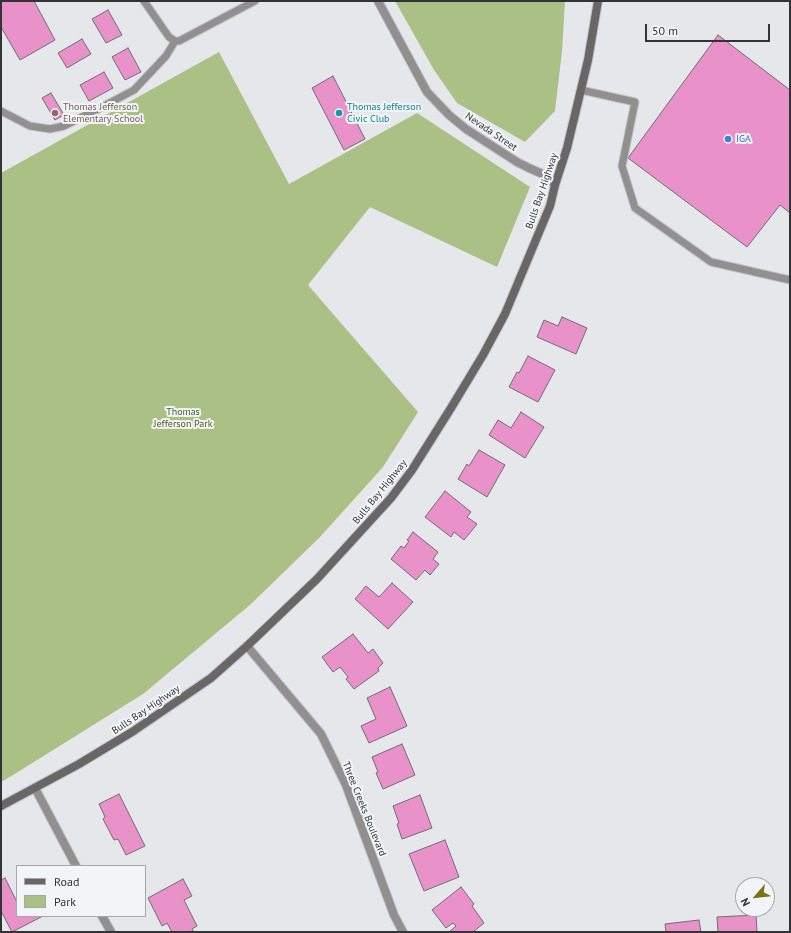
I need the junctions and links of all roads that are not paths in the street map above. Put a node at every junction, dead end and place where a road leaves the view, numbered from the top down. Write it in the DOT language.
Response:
graph roads {
  1 [pos="144,1"];
  2 [pos="255,1"];
  3 [pos="378,1"];
  4 [pos="598,1"];
  5 [pos="175,41"];
  6 [pos="581,90"];
  7 [pos="1,111"];
  8 [pos="555,185"];
  9 [pos="790,280"];
  10 [pos="248,646"];
  11 [pos="35,788"];
  12 [pos="1,806"];
  13 [pos="75,865"];
  14 [pos="103,917"];
  15 [pos="111,932"];
  16 [pos="403,932"];
  1 -- 5 [label="lane"];
  2 -- 5 [label="lane"];
  3 -- 8 [label="street, Nevada Street"];
  4 -- 6 [label="main road, Bulls Bay Highway"];
  5 -- 7 [label="lane"];
  6 -- 8 [label="main road, Bulls Bay Highway"];
  6 -- 9 [label="lane"];
  8 -- 10 [label="main road, Bulls Bay Highway"];
  10 -- 11 [label="main road, Bulls Bay Highway"];
  10 -- 16 [label="street, Three Creeks Boulevard"];
  11 -- 12 [label="main road, Bulls Bay Highway"];
  11 -- 13 [label="street"];
  14 -- 15 [label="street"];
}
